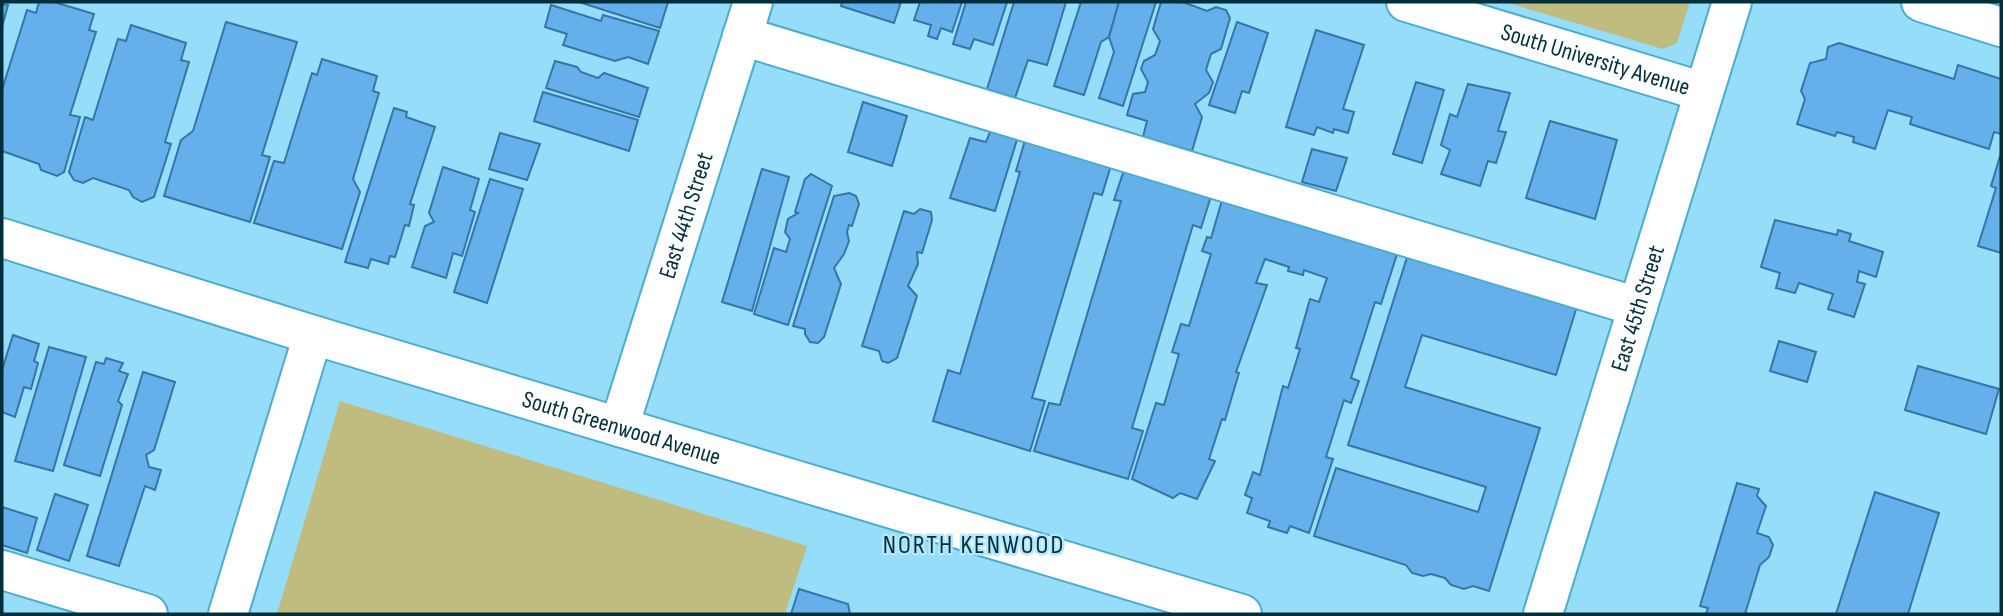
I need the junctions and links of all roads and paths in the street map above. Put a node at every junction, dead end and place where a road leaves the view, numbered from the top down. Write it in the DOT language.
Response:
graph roads {
  1 [pos="1405,2"];
  2 [pos="1732,2"];
  3 [pos="1921,2"];
  4 [pos="747,19"];
  5 [pos="2001,27"];
  6 [pos="1704,92"];
  7 [pos="2,238"];
  8 [pos="1638,307"];
  9 [pos="313,335"];
  10 [pos="619,426"];
  11 [pos="2,570"];
  12 [pos="148,614"];
  13 [pos="228,614"];
  14 [pos="1242,614"];
  15 [pos="1543,614"];
  1 -- 6 [label="street, South University Avenue"];
  2 -- 6 [label="street, East 45th Street"];
  3 -- 5 [label="street"];
  4 -- 8 [label="street"];
  4 -- 10 [label="street, East 44th Street"];
  6 -- 8 [label="street, East 45th Street"];
  7 -- 9 [label="street, South Greenwood Avenue"];
  8 -- 15 [label="street, East 45th Street"];
  9 -- 10 [label="street, South Greenwood Avenue"];
  9 -- 13 [label="street"];
  10 -- 14 [label="street, South Greenwood Avenue"];
  11 -- 12 [label="street"];
}
